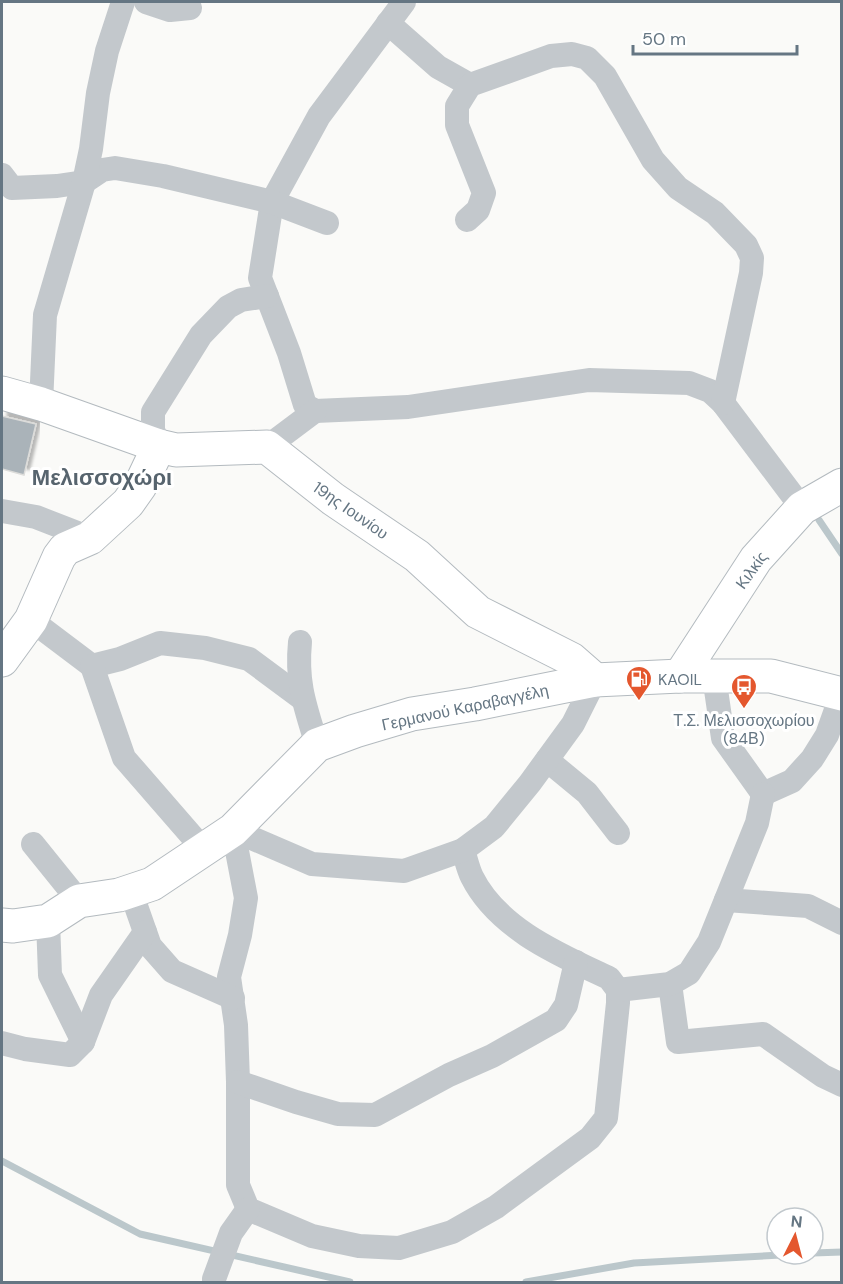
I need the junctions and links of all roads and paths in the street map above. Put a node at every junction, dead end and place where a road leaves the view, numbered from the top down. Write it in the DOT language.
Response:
graph roads {
  1 [pos="123,2"];
  2 [pos="146,2"];
  3 [pos="404,2"];
  4 [pos="190,8"];
  5 [pos="388,23"];
  6 [pos="470,85"];
  7 [pos="84,182"];
  8 [pos="5,187"];
  9 [pos="272,202"];
  10 [pos="467,220"];
  11 [pos="327,223"];
  12 [pos="267,296"];
  13 [pos="2,393"];
  14 [pos="723,403"];
  15 [pos="41,404"];
  16 [pos="315,411"];
  17 [pos="159,446"];
  18 [pos="267,447"];
  19 [pos="841,485"];
  20 [pos="802,508"];
  21 [pos="2,511"];
  22 [pos="90,538"];
  23 [pos="31,620"];
  24 [pos="300,642"];
  25 [pos="2,660"];
  26 [pos="92,666"];
  27 [pos="680,676"];
  28 [pos="714,676"];
  29 [pos="595,680"];
  30 [pos="841,694"];
  31 [pos="303,699"];
  32 [pos="317,745"];
  33 [pos="547,760"];
  34 [pos="763,794"];
  35 [pos="233,830"];
  36 [pos="618,833"];
  37 [pos="33,844"];
  38 [pos="204,850"];
  39 [pos="463,850"];
  40 [pos="131,891"];
  41 [pos="726,900"];
  42 [pos="79,901"];
  43 [pos="48,921"];
  44 [pos="842,923"];
  45 [pos="2,925"];
  46 [pos="145,932"];
  47 [pos="576,962"];
  48 [pos="670,984"];
  49 [pos="618,990"];
  50 [pos="233,998"];
  51 [pos="82,1042"];
  52 [pos="2,1043"];
  53 [pos="238,1082"];
  54 [pos="842,1085"];
  55 [pos="248,1209"];
  56 [pos="214,1281"];
  1 -- 7 [label="street"];
  2 -- 4 [label="street"];
  3 -- 5 [label="street"];
  5 -- 6 [label="street"];
  5 -- 9 [label="street"];
  6 -- 10 [label="street"];
  6 -- 14 [label="street"];
  7 -- 8 [label="street"];
  7 -- 9 [label="street"];
  7 -- 15 [label="street"];
  9 -- 11 [label="street"];
  9 -- 12 [label="street"];
  12 -- 16 [label="street"];
  12 -- 17 [label="street"];
  13 -- 15 [label="main road"];
  14 -- 16 [label="street"];
  14 -- 20 [label="street"];
  15 -- 17 [label="main road"];
  16 -- 18 [label="street"];
  17 -- 18 [label="main road"];
  17 -- 22 [label="main road"];
  18 -- 29 [label="main road, 19ης Ιουνίου"];
  19 -- 20 [label="main road, Κιλκίς"];
  20 -- 27 [label="main road, Κιλκίς"];
  21 -- 22 [label="street"];
  22 -- 23 [label="main road"];
  23 -- 25 [label="main road"];
  23 -- 26 [label="street"];
  24 -- 31 [label="street"];
  26 -- 31 [label="street"];
  26 -- 38 [label="street"];
  27 -- 28 [label="main road, Γερμανού Καραβαγγέλη"];
  27 -- 29 [label="main road, Γερμανού Καραβαγγέλη"];
  28 -- 30 [label="main road, Γερμανού Καραβαγγέλη"];
  28 -- 34 [label="street"];
  29 -- 32 [label="main road, Γερμανού Καραβαγγέλη"];
  29 -- 33 [label="street"];
  30 -- 34 [label="street"];
  31 -- 32 [label="street"];
  32 -- 35 [label="main road, Γερμανού Καραβαγγέλη"];
  33 -- 36 [label="street"];
  33 -- 39 [label="street"];
  34 -- 41 [label="street"];
  35 -- 38 [label="main road, Γερμανού Καραβαγγέλη"];
  35 -- 39 [label="street"];
  35 -- 50 [label="street"];
  37 -- 42 [label="street"];
  38 -- 40 [label="main road, Γερμανού Καραβαγγέλη"];
  39 -- 47 [label="street"];
  40 -- 42 [label="main road, Γερμανού Καραβαγγέλη"];
  40 -- 46 [label="street"];
  41 -- 44 [label="street"];
  41 -- 48 [label="street"];
  42 -- 43 [label="main road, Γερμανού Καραβαγγέλη"];
  43 -- 45 [label="main road, Γερμανού Καραβαγγέλη"];
  43 -- 51 [label="street"];
  46 -- 50 [label="street"];
  46 -- 51 [label="street"];
  47 -- 49 [label="street"];
  47 -- 53 [label="street"];
  48 -- 49 [label="street"];
  48 -- 54 [label="street"];
  49 -- 55 [label="street"];
  50 -- 53 [label="street"];
  51 -- 52 [label="street"];
  53 -- 55 [label="street"];
  55 -- 56 [label="street"];
}
